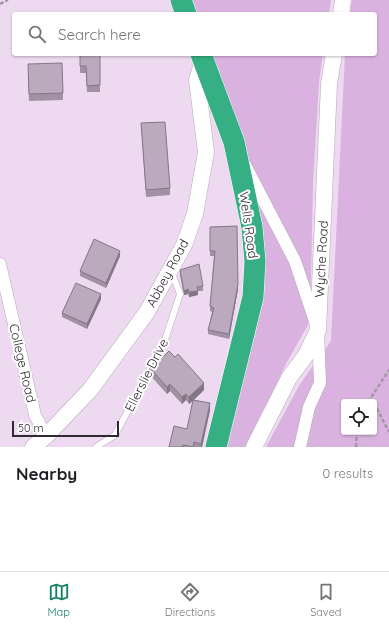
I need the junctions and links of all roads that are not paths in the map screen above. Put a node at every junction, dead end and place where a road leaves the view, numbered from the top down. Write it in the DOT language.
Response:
graph roads {
  1 [pos="181,0"];
  2 [pos="343,0"];
  3 [pos="185,12"];
  4 [pos="341,12"];
  5 [pos="334,56"];
  6 [pos="202,57"];
  7 [pos="234,142"];
  8 [pos="0,265"];
  9 [pos="171,269"];
  10 [pos="318,330"];
  11 [pos="46,436"];
  12 [pos="33,447"];
  13 [pos="96,447"];
  14 [pos="216,447"];
  15 [pos="254,447"];
  16 [pos="300,447"];
  1 -- 3 [label="highway"];
  2 -- 4 [label="street"];
  5 -- 10 [label="street, Wyche Road"];
  6 -- 7 [label="highway, Wells Road"];
  6 -- 9 [label="street, Abbey Road"];
  7 -- 10 [label="street"];
  7 -- 14 [label="highway, Wells Road"];
  8 -- 11 [label="street, College Road"];
  9 -- 11 [label="street, Abbey Road"];
  9 -- 13 [label="lane, Ellerslie Drive"];
  10 -- 15 [label="street, Wyche Road"];
  10 -- 16 [label="street"];
  11 -- 12 [label="street, Abbey Road"];
}
